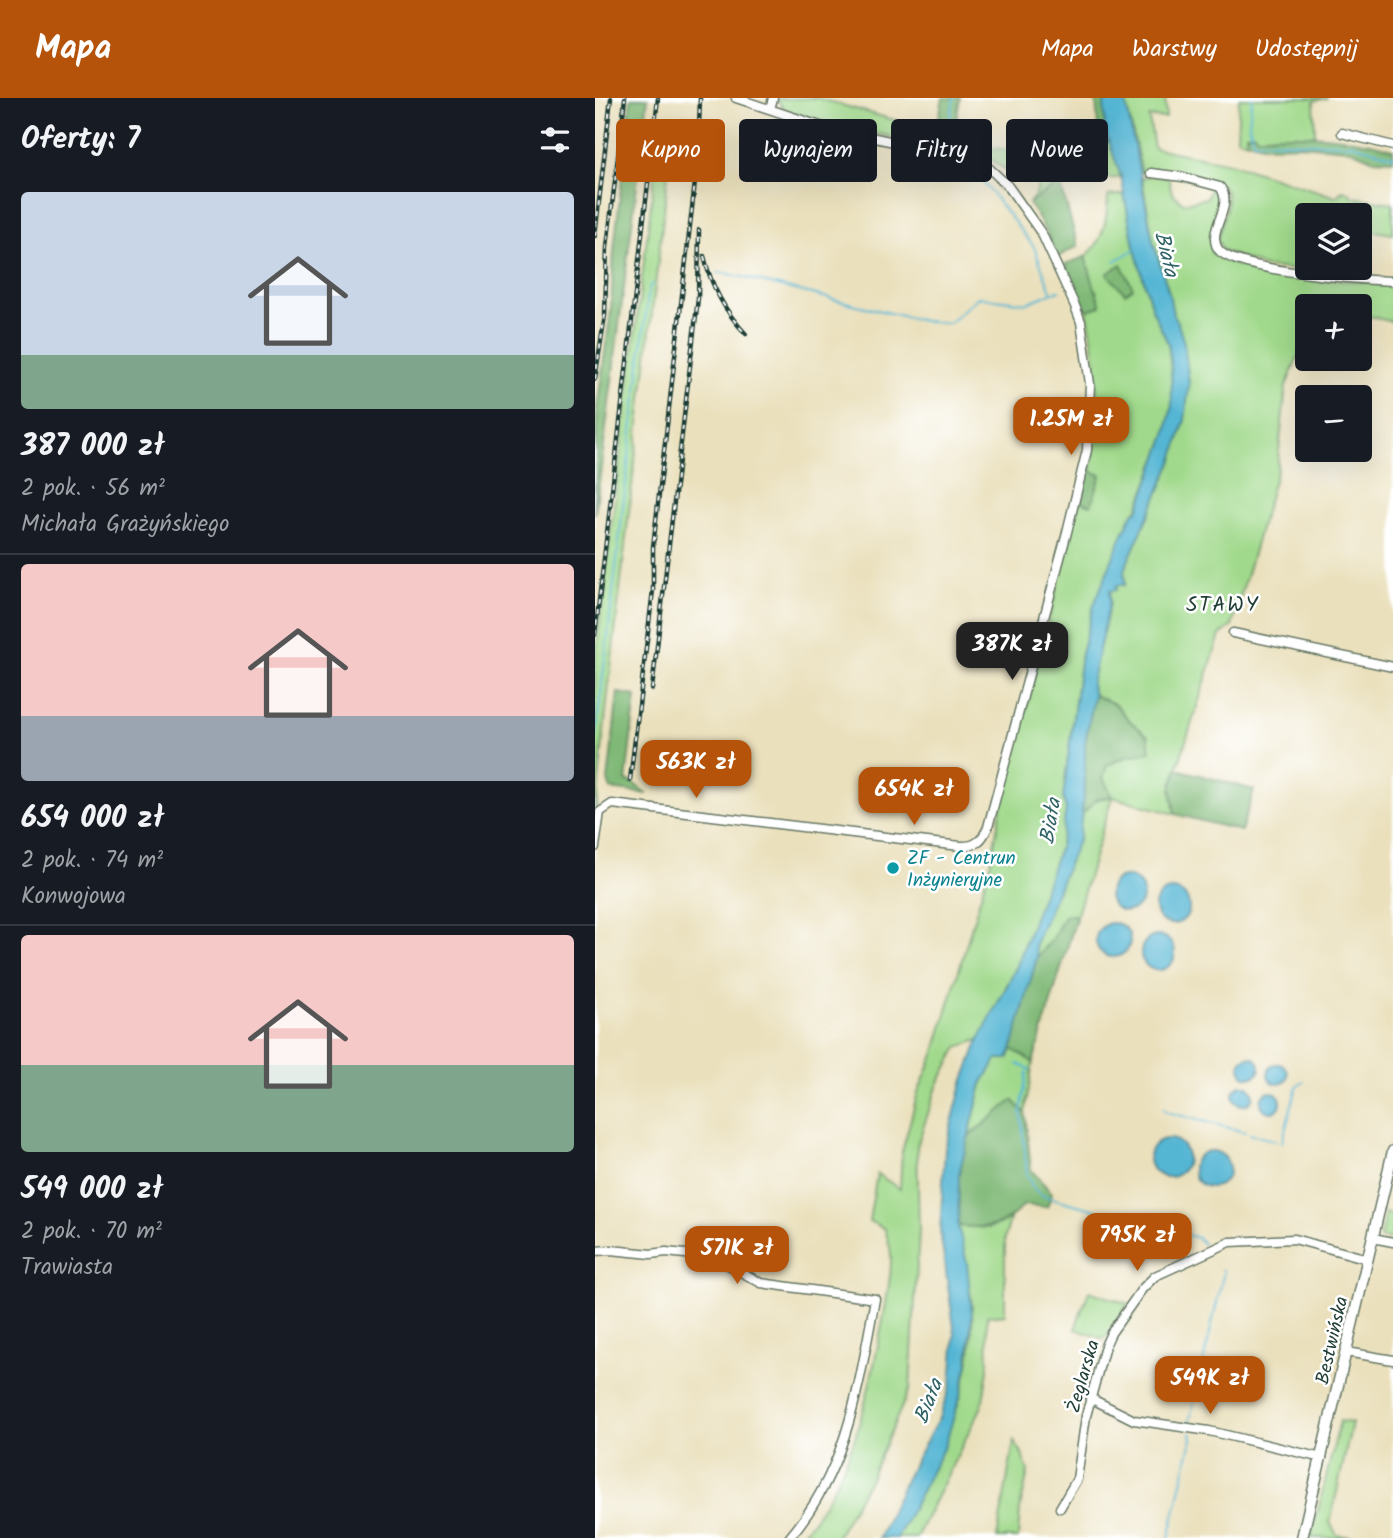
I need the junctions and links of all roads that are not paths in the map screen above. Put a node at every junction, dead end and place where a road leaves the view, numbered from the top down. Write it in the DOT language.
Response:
graph roads {
  1 [pos="736,98"];
  2 [pos="773,98"];
  3 [pos="770,109"];
  4 [pos="1342,133"];
  5 [pos="1393,146"];
  6 [pos="1151,173"];
  7 [pos="1393,281"];
  8 [pos="1233,633"];
  9 [pos="1393,667"];
  10 [pos="595,847"];
  11 [pos="1393,1151"];
  12 [pos="1390,1178"];
  13 [pos="1373,1238"];
  14 [pos="1393,1242"];
  15 [pos="595,1251"];
  16 [pos="1368,1259"];
  17 [pos="1346,1352"];
  18 [pos="1393,1360"];
  19 [pos="1090,1398"];
  20 [pos="1322,1458"];
  21 [pos="1060,1508"];
  22 [pos="789,1538"];
  23 [pos="1302,1538"];
  1 -- 3 [label="street"];
  2 -- 3 [label="street"];
  3 -- 10 [label="street"];
  4 -- 5 [label="street"];
  6 -- 7 [label="street"];
  8 -- 9 [label="street"];
  11 -- 12 [label="street, Bestwińska"];
  12 -- 13 [label="street, Bestwińska"];
  13 -- 14 [label="street"];
  13 -- 16 [label="street, Bestwińska"];
  15 -- 22 [label="street"];
  16 -- 17 [label="street, Bestwińska"];
  16 -- 19 [label="street, Żeglarska"];
  17 -- 18 [label="street"];
  17 -- 20 [label="street, Bestwińska"];
  19 -- 20 [label="street"];
  19 -- 21 [label="street, Żeglarska"];
  20 -- 23 [label="street, Bestwińska"];
}
